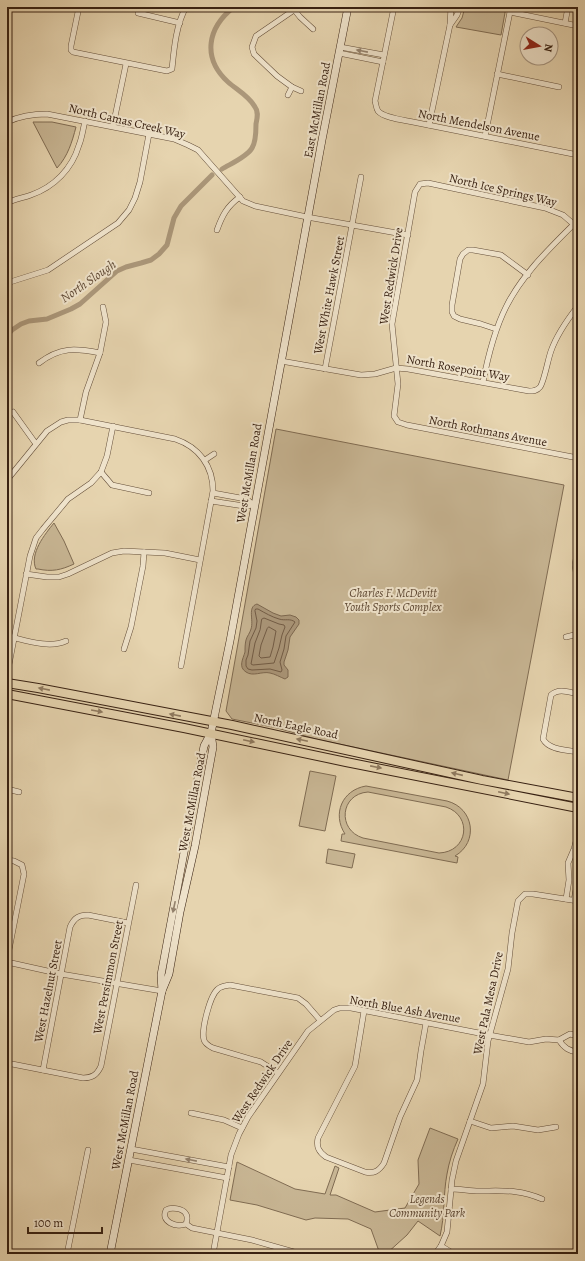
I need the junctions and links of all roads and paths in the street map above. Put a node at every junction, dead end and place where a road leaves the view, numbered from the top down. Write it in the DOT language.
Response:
graph roads {
  1 [pos="79,7"];
  2 [pos="186,7"];
  3 [pos="348,7"];
  4 [pos="394,7"];
  5 [pos="451,7"];
  6 [pos="460,7"];
  7 [pos="568,7"];
  8 [pos="293,9"];
  9 [pos="510,10"];
  10 [pos="138,13"];
  11 [pos="180,23"];
  12 [pos="565,23"];
  13 [pos="450,25"];
  14 [pos="578,26"];
  15 [pos="313,29"];
  16 [pos="339,50"];
  17 [pos="384,55"];
  18 [pos="383,62"];
  19 [pos="126,64"];
  20 [pos="497,74"];
  21 [pos="292,87"];
  22 [pos="559,87"];
  23 [pos="301,91"];
  24 [pos="288,95"];
  25 [pos="85,121"];
  26 [pos="7,122"];
  27 [pos="429,125"];
  28 [pos="113,126"];
  29 [pos="149,134"];
  30 [pos="485,136"];
  31 [pos="578,155"];
  32 [pos="361,177"];
  33 [pos="420,184"];
  34 [pos="240,197"];
  35 [pos="7,203"];
  36 [pos="307,217"];
  37 [pos="578,220"];
  38 [pos="352,224"];
  39 [pos="576,226"];
  40 [pos="217,230"];
  41 [pos="408,235"];
  42 [pos="528,275"];
  43 [pos="7,283"];
  44 [pos="578,306"];
  45 [pos="103,307"];
  46 [pos="496,329"];
  47 [pos="100,353"];
  48 [pos="280,361"];
  49 [pos="39,363"];
  50 [pos="396,368"];
  51 [pos="325,369"];
  52 [pos="483,382"];
  53 [pos="13,412"];
  54 [pos="395,419"];
  55 [pos="80,420"];
  56 [pos="113,426"];
  57 [pos="36,444"];
  58 [pos="214,454"];
  59 [pos="578,458"];
  60 [pos="205,460"];
  61 [pos="101,472"];
  62 [pos="7,480"];
  63 [pos="149,493"];
  64 [pos="212,493"];
  65 [pos="211,501"];
  66 [pos="254,505"];
  67 [pos="578,547"];
  68 [pos="144,552"];
  69 [pos="200,560"];
  70 [pos="578,573"];
  71 [pos="26,574"];
  72 [pos="578,634"];
  73 [pos="7,636"];
  74 [pos="566,636"];
  75 [pos="14,638"];
  76 [pos="66,641"];
  77 [pos="124,649"];
  78 [pos="181,666"];
  79 [pos="7,675"];
  80 [pos="7,683"];
  81 [pos="7,694"];
  82 [pos="578,694"];
  83 [pos="213,722"];
  84 [pos="211,734"];
  85 [pos="578,752"];
  86 [pos="7,790"];
  87 [pos="19,792"];
  88 [pos="522,797"];
  89 [pos="578,798"];
  90 [pos="578,804"];
  91 [pos="578,808"];
  92 [pos="578,834"];
  93 [pos="7,860"];
  94 [pos="578,879"];
  95 [pos="136,886"];
  96 [pos="566,899"];
  97 [pos="576,901"];
  98 [pos="128,923"];
  99 [pos="177,932"];
  100 [pos="7,961"];
  101 [pos="162,972"];
  102 [pos="61,974"];
  103 [pos="117,984"];
  104 [pos="162,991"];
  105 [pos="364,1011"];
  106 [pos="320,1020"];
  107 [pos="426,1023"];
  108 [pos="489,1035"];
  109 [pos="578,1036"];
  110 [pos="559,1040"];
  111 [pos="578,1052"];
  112 [pos="7,1063"];
  113 [pos="42,1070"];
  114 [pos="278,1073"];
  115 [pos="191,1113"];
  116 [pos="470,1121"];
  117 [pos="556,1127"];
  118 [pos="242,1128"];
  119 [pos="131,1149"];
  120 [pos="88,1150"];
  121 [pos="129,1160"];
  122 [pos="229,1167"];
  123 [pos="227,1178"];
  124 [pos="451,1189"];
  125 [pos="542,1199"];
  126 [pos="186,1224"];
  127 [pos="217,1233"];
  128 [pos="441,1246"];
  129 [pos="67,1254"];
  130 [pos="110,1254"];
  131 [pos="213,1254"];
  132 [pos="300,1254"];
  133 [pos="435,1254"];
  134 [pos="454,1254"];
  1 -- 19 [label="street"];
  2 -- 11 [label="street"];
  3 -- 16 [label="main road, East McMillan Road"];
  4 -- 17 [label="street"];
  5 -- 13 [label="street"];
  6 -- 13 [label="street"];
  7 -- 12 [label="street"];
  8 -- 15 [label="street"];
  8 -- 21 [label="street"];
  9 -- 12 [label="street"];
  9 -- 20 [label="street"];
  10 -- 11 [label="street"];
  11 -- 19 [label="street"];
  12 -- 14 [label="street"];
  13 -- 27 [label="street"];
  17 -- 16 [label="street, one-way"];
  16 -- 18 [label="street"];
  16 -- 36 [label="main road, East McMillan Road"];
  17 -- 18 [label="street"];
  18 -- 27 [label="street, North Mendelson Avenue"];
  19 -- 28 [label="street"];
  20 -- 22 [label="street"];
  20 -- 30 [label="street"];
  21 -- 23 [label="street"];
  21 -- 24 [label="street"];
  25 -- 26 [label="street, North Camas Creek Way"];
  25 -- 28 [label="street, North Camas Creek Way"];
  25 -- 35 [label="street"];
  27 -- 30 [label="street, North Mendelson Avenue"];
  28 -- 29 [label="street, North Camas Creek Way"];
  29 -- 34 [label="street, North Camas Creek Way"];
  29 -- 43 [label="street"];
  30 -- 31 [label="street, North Mendelson Avenue"];
  32 -- 38 [label="street, West White Hawk Street"];
  33 -- 39 [label="street, North Ice Springs Way"];
  33 -- 41 [label="street, West Redwick Drive"];
  34 -- 36 [label="street, North Camas Creek Way"];
  34 -- 40 [label="street"];
  36 -- 38 [label="street, North Camas Creek Way"];
  36 -- 48 [label="main road, West McMillan Road"];
  37 -- 39 [label="street"];
  38 -- 41 [label="street, North Camas Creek Way"];
  38 -- 51 [label="street, West White Hawk Street"];
  39 -- 42 [label="street"];
  41 -- 50 [label="street, West Redwick Drive"];
  42 -- 46 [label="street"];
  42 -- 46 [label="street"];
  44 -- 52 [label="street, North Rosepoint Way"];
  45 -- 47 [label="street"];
  46 -- 52 [label="street"];
  47 -- 49 [label="street"];
  47 -- 55 [label="street"];
  48 -- 51 [label="street, North Rosepoint Way"];
  48 -- 66 [label="main road, West McMillan Road"];
  50 -- 51 [label="street, North Rosepoint Way"];
  50 -- 52 [label="street, North Rosepoint Way"];
  50 -- 54 [label="street, West Redwick Drive"];
  53 -- 57 [label="street"];
  54 -- 59 [label="street, North Rothmans Avenue"];
  55 -- 56 [label="street"];
  55 -- 57 [label="street"];
  56 -- 60 [label="street"];
  56 -- 61 [label="street"];
  57 -- 62 [label="street"];
  58 -- 60 [label="street"];
  60 -- 64 [label="street"];
  61 -- 63 [label="street"];
  61 -- 71 [label="street"];
  64 -- 65 [label="street"];
  64 -- 66 [label="street"];
  65 -- 66 [label="street"];
  65 -- 69 [label="street"];
  66 -- 83 [label="main road, West McMillan Road"];
  67 -- 70 [label="street"];
  68 -- 69 [label="street"];
  68 -- 71 [label="street"];
  68 -- 77 [label="street"];
  69 -- 78 [label="street"];
  71 -- 75 [label="street"];
  72 -- 74 [label="street"];
  73 -- 75 [label="street"];
  75 -- 76 [label="street"];
  75 -- 79 [label="street"];
  83 -- 80 [label="highway, North Eagle Road, one-way"];
  81 -- 84 [label="highway, North Eagle Road, one-way"];
  82 -- 85 [label="street"];
  83 -- 84 [label="main road, West McMillan Road"];
  89 -- 83 [label="highway, North Eagle Road, one-way"];
  84 -- 88 [label="highway, North Eagle Road, one-way"];
  84 -- 99 [label="main road, West McMillan Road"];
  84 -- 101 [label="main road, West McMillan Road, one-way"];
  86 -- 87 [label="street"];
  88 -- 90 [label="highway"];
  88 -- 91 [label="highway, North Eagle Road"];
  92 -- 96 [label="street"];
  93 -- 100 [label="street"];
  94 -- 97 [label="street"];
  95 -- 98 [label="street, West Persimmon Street"];
  96 -- 97 [label="street"];
  96 -- 108 [label="street, West Pala Mesa Drive"];
  98 -- 102 [label="street, West Hazelnut Street"];
  98 -- 103 [label="street, West Persimmon Street"];
  99 -- 101 [label="main road"];
  99 -- 104 [label="main road, West McMillan Road"];
  100 -- 102 [label="street"];
  101 -- 104 [label="main road, West McMillan Road"];
  102 -- 103 [label="street"];
  102 -- 113 [label="street, West Hazelnut Street"];
  103 -- 104 [label="street"];
  103 -- 113 [label="street, West Persimmon Street"];
  104 -- 119 [label="main road, West McMillan Road"];
  105 -- 106 [label="street, North Blue Ash Avenue"];
  105 -- 107 [label="street, North Blue Ash Avenue"];
  105 -- 107 [label="street"];
  106 -- 114 [label="street, West Redwick Drive"];
  106 -- 114 [label="street"];
  107 -- 108 [label="street, North Blue Ash Avenue"];
  108 -- 110 [label="street, North Blue Ash Avenue"];
  108 -- 116 [label="street, West Pala Mesa Drive"];
  109 -- 110 [label="street, North Blue Ash Avenue"];
  110 -- 111 [label="street"];
  112 -- 113 [label="street"];
  114 -- 118 [label="street, West Redwick Drive"];
  115 -- 118 [label="street"];
  116 -- 117 [label="street"];
  116 -- 124 [label="street, West Pala Mesa Drive"];
  118 -- 122 [label="street, West Redwick Drive"];
  119 -- 121 [label="main road, West McMillan Road"];
  122 -- 119 [label="street, one-way"];
  120 -- 129 [label="street"];
  121 -- 123 [label="street"];
  121 -- 130 [label="main road, West McMillan Road"];
  122 -- 123 [label="street, West Redwick Drive"];
  123 -- 127 [label="street, West Redwick Drive"];
  124 -- 125 [label="street"];
  124 -- 128 [label="street, West Pala Mesa Drive"];
  126 -- 126 [label="street"];
  126 -- 127 [label="street"];
  127 -- 131 [label="street, West Redwick Drive"];
  127 -- 132 [label="street"];
  128 -- 133 [label="street, West Pala Mesa Drive"];
  128 -- 134 [label="street"];
}
